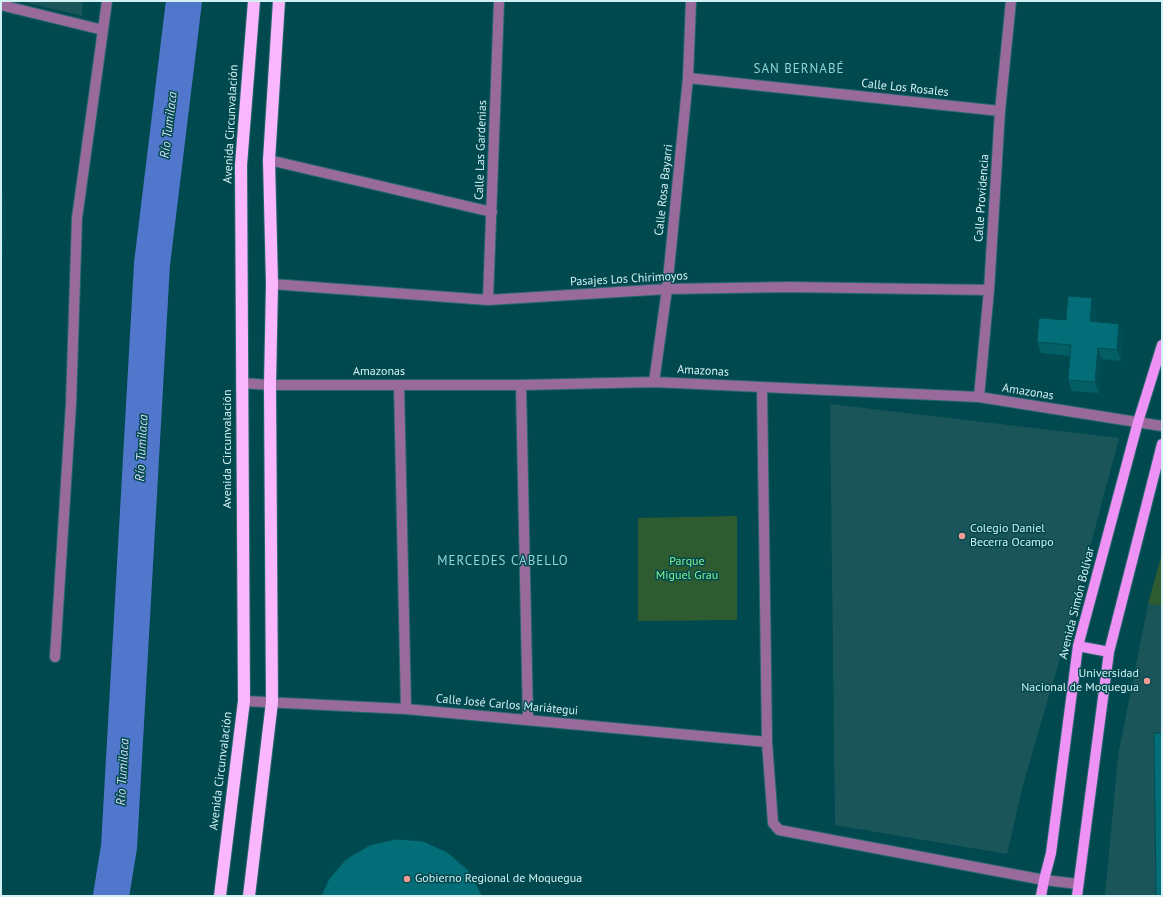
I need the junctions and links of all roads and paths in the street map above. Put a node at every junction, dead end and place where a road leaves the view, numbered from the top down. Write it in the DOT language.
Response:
graph roads {
  1 [pos="107,1"];
  2 [pos="254,1"];
  3 [pos="280,1"];
  4 [pos="499,1"];
  5 [pos="691,1"];
  6 [pos="1011,1"];
  7 [pos="1,5"];
  8 [pos="103,30"];
  9 [pos="688,78"];
  10 [pos="1000,111"];
  11 [pos="269,160"];
  12 [pos="492,212"];
  13 [pos="272,284"];
  14 [pos="667,289"];
  15 [pos="989,290"];
  16 [pos="488,300"];
  17 [pos="1162,345"];
  18 [pos="654,382"];
  19 [pos="241,383"];
  20 [pos="270,385"];
  21 [pos="399,385"];
  22 [pos="521,385"];
  23 [pos="762,387"];
  24 [pos="979,398"];
  25 [pos="1138,422"];
  26 [pos="1162,426"];
  27 [pos="1162,444"];
  28 [pos="1078,646"];
  29 [pos="1110,652"];
  30 [pos="55,657"];
  31 [pos="244,701"];
  32 [pos="272,702"];
  33 [pos="406,709"];
  34 [pos="528,720"];
  35 [pos="767,742"];
  36 [pos="1044,880"];
  37 [pos="1078,884"];
  38 [pos="220,896"];
  39 [pos="249,896"];
  40 [pos="1041,896"];
  41 [pos="1077,896"];
  1 -- 8 [label="street"];
  2 -- 19 [label="highway, Avenida Circunvalación"];
  3 -- 11 [label="highway"];
  4 -- 12 [label="street, Calle Las Gardenias"];
  5 -- 9 [label="street, Calle Rosa Bayarri"];
  6 -- 10 [label="street, Calle Providencia"];
  7 -- 8 [label="street"];
  8 -- 30 [label="street"];
  9 -- 10 [label="street, Calle Los Rosales"];
  9 -- 14 [label="street, Calle Rosa Bayarri"];
  10 -- 15 [label="street, Calle Providencia"];
  11 -- 12 [label="street"];
  11 -- 13 [label="highway"];
  12 -- 16 [label="street, Calle Las Gardenias"];
  13 -- 16 [label="street, Pasajes Los Chirimoyos"];
  13 -- 20 [label="highway"];
  14 -- 15 [label="street, Pasajes Los Chirimoyos"];
  14 -- 16 [label="street, Pasajes Los Chirimoyos"];
  14 -- 18 [label="street, Calle Rosa Bayarri"];
  15 -- 24 [label="street, Calle Providencia"];
  17 -- 25 [label="main road, Avenida Simón Bolívar"];
  18 -- 22 [label="street, Amazonas"];
  18 -- 23 [label="street, Amazonas"];
  19 -- 20 [label="street, Amazonas"];
  19 -- 31 [label="highway, Avenida Circunvalación"];
  20 -- 21 [label="street, Amazonas"];
  20 -- 32 [label="highway"];
  21 -- 22 [label="street, Amazonas"];
  21 -- 33 [label="street"];
  22 -- 34 [label="street"];
  23 -- 24 [label="street, Amazonas"];
  23 -- 35 [label="street"];
  24 -- 25 [label="street, Amazonas"];
  25 -- 26 [label="street, Amazonas"];
  25 -- 28 [label="main road, Avenida Simón Bolívar"];
  27 -- 29 [label="main road"];
  28 -- 29 [label="main road"];
  28 -- 36 [label="main road, Avenida Simón Bolívar"];
  29 -- 37 [label="main road"];
  31 -- 32 [label="street, Calle José Carlos Mariátegui"];
  31 -- 38 [label="highway, Avenida Circunvalación"];
  32 -- 33 [label="street, Calle José Carlos Mariátegui"];
  32 -- 39 [label="highway"];
  33 -- 34 [label="street, Calle José Carlos Mariátegui"];
  34 -- 35 [label="street, Calle José Carlos Mariátegui"];
  35 -- 36 [label="street"];
  36 -- 37 [label="street"];
  36 -- 40 [label="main road, Avenida Simón Bolívar"];
  37 -- 41 [label="main road"];
}
